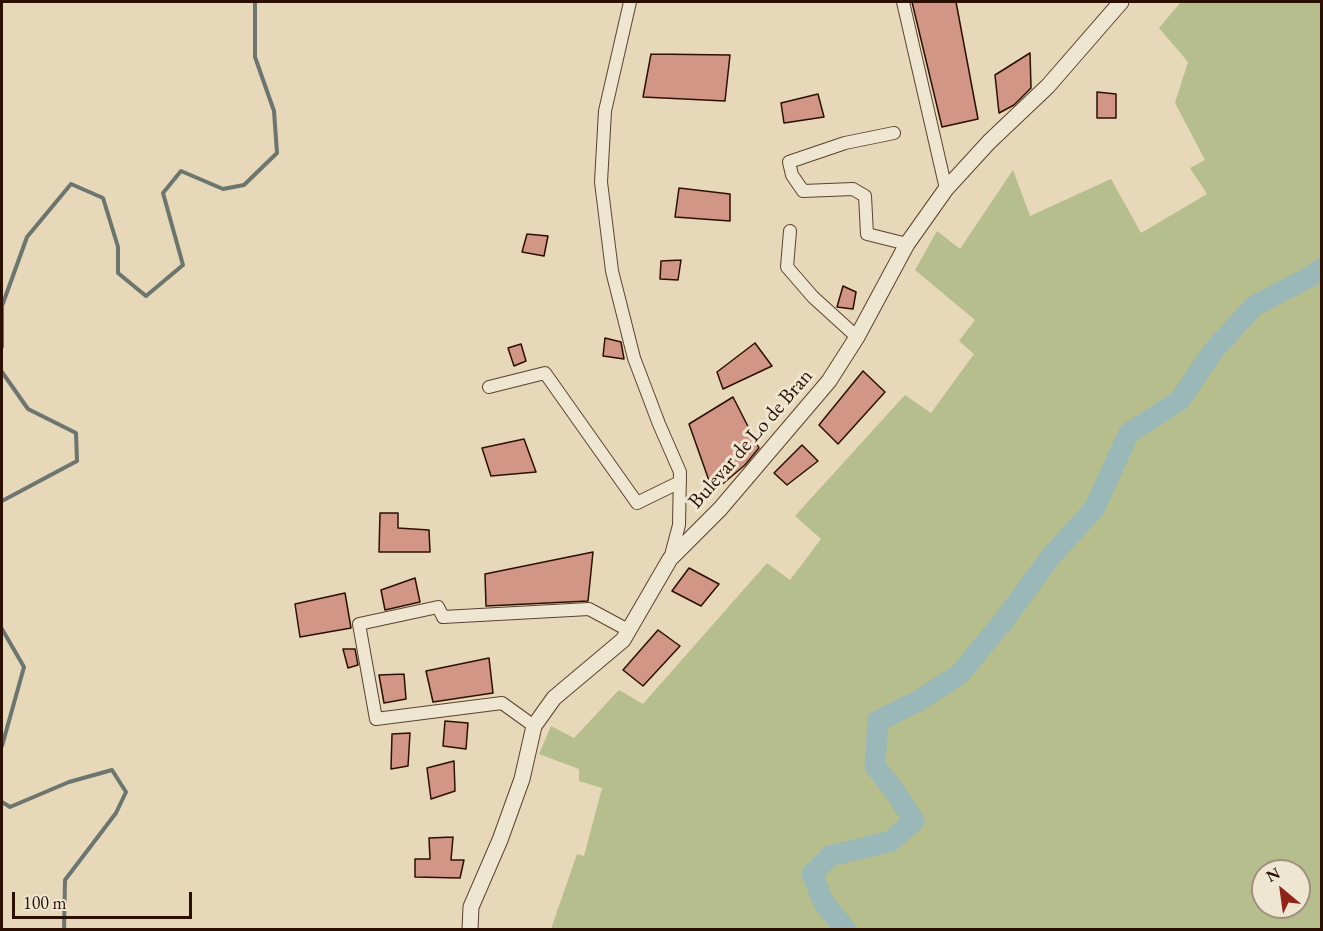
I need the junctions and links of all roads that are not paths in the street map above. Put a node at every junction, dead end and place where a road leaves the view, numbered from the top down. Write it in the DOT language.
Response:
graph roads {
  1 [pos="630,2"];
  2 [pos="903,2"];
  3 [pos="1121,2"];
  4 [pos="894,133"];
  5 [pos="946,189"];
  6 [pos="790,231"];
  7 [pos="907,244"];
  8 [pos="857,338"];
  9 [pos="489,387"];
  10 [pos="680,482"];
  11 [pos="670,559"];
  12 [pos="628,630"];
  13 [pos="534,726"];
  14 [pos="470,930"];
  1 -- 10 [label="street"];
  2 -- 5 [label="street"];
  3 -- 5 [label="street, Bulevar de Lo de Bran"];
  4 -- 7 [label="street"];
  5 -- 7 [label="street, Bulevar de Lo de Bran"];
  6 -- 8 [label="street"];
  7 -- 8 [label="street, Bulevar de Lo de Bran"];
  8 -- 11 [label="street, Bulevar de Lo de Bran"];
  9 -- 10 [label="street"];
  10 -- 11 [label="street"];
  11 -- 12 [label="street, Bulevar de Lo de Bran"];
  12 -- 13 [label="street, Bulevar de Lo de Bran"];
  12 -- 13 [label="street"];
  13 -- 14 [label="street, Bulevar de Lo de Bran"];
}
